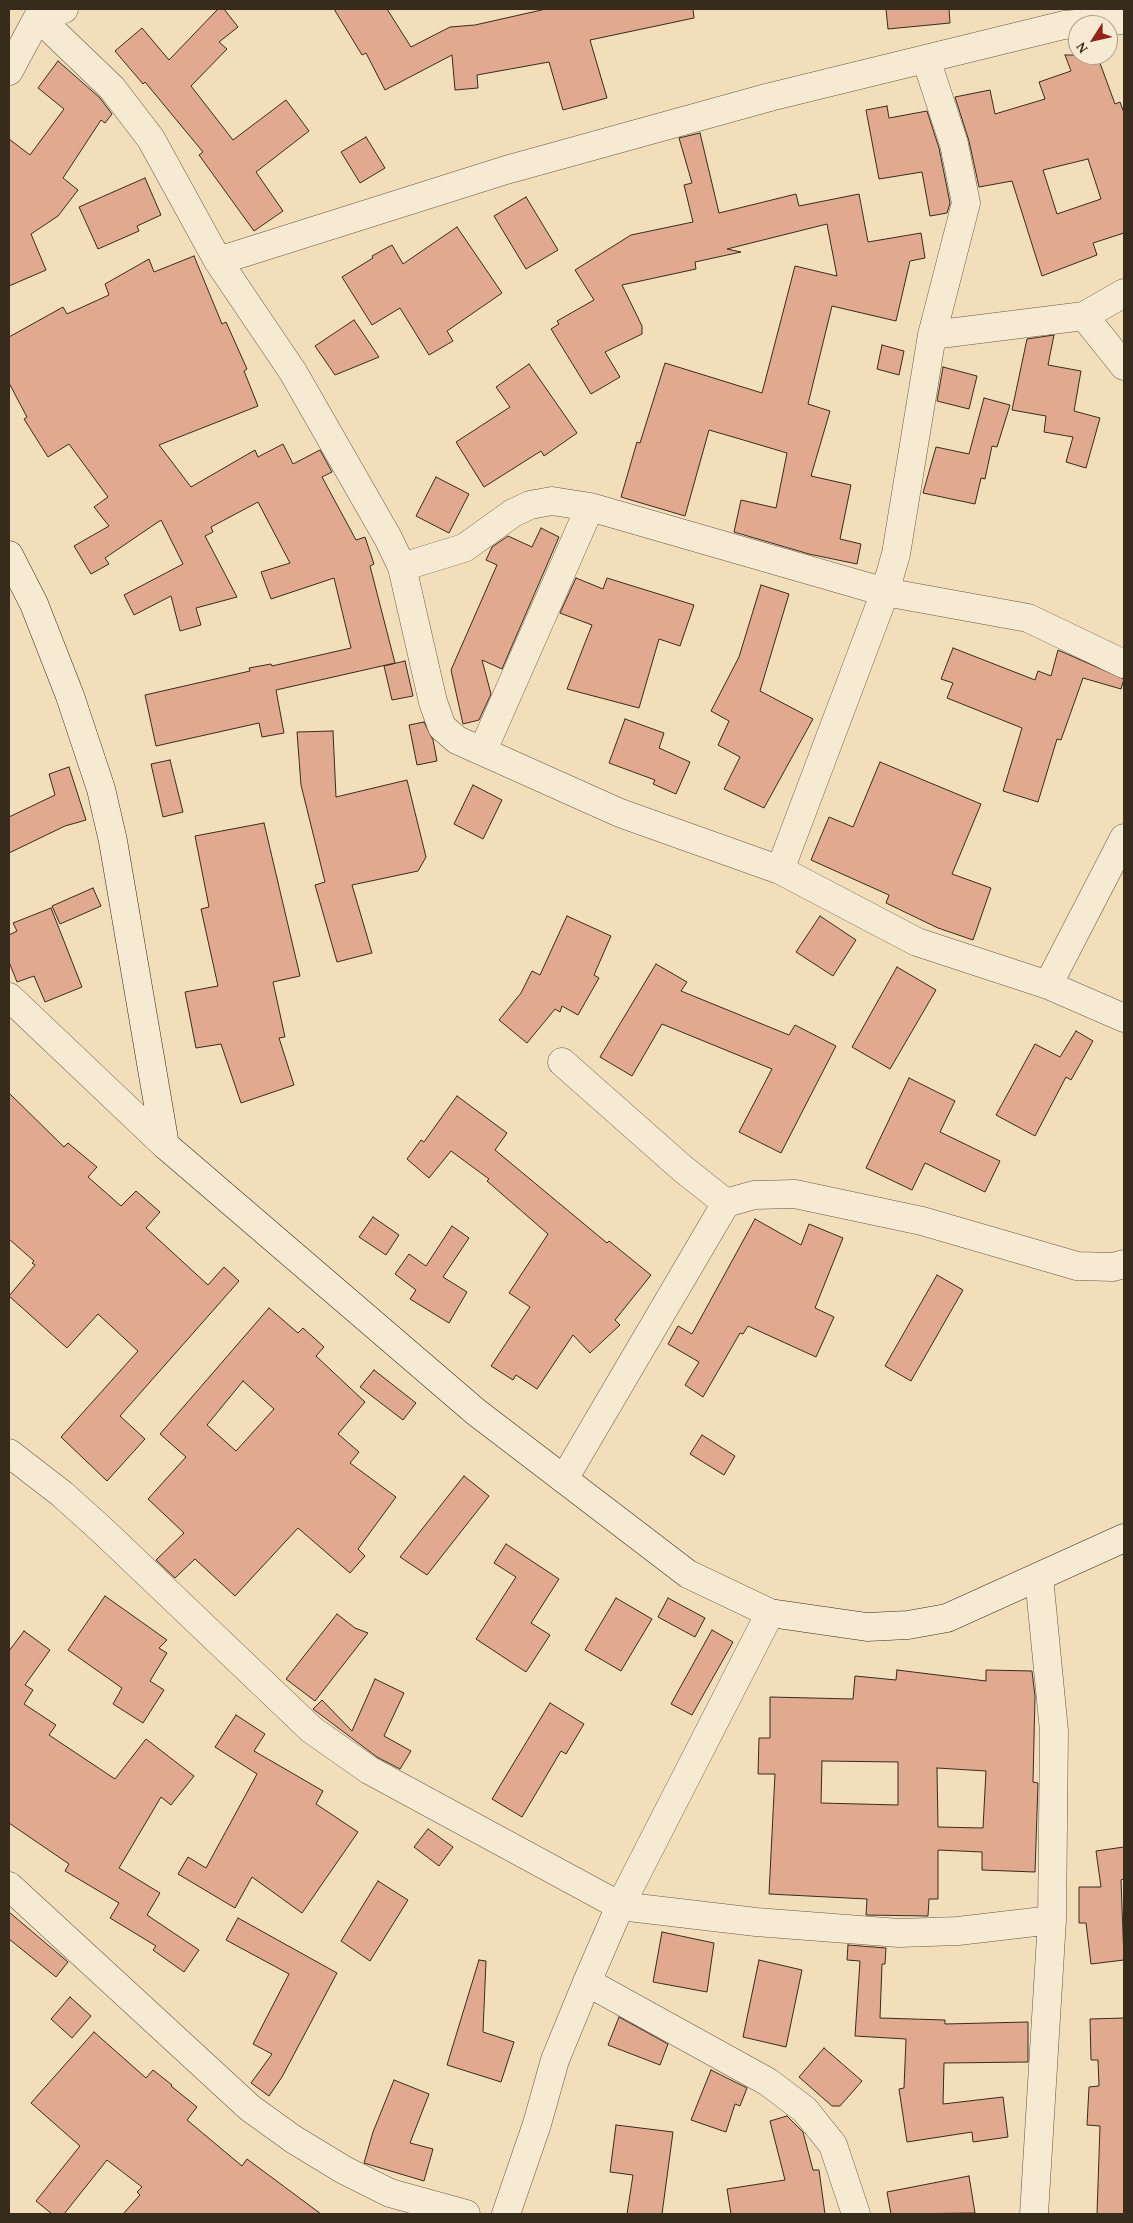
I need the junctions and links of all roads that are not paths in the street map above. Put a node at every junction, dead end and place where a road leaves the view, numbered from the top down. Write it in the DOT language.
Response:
graph roads {
  1 [pos="64,9"];
  2 [pos="38,17"];
  3 [pos="1124,20"];
  4 [pos="926,59"];
  5 [pos="9,71"];
  6 [pos="218,261"];
  7 [pos="1124,293"];
  8 [pos="1084,316"];
  9 [pos="932,336"];
  10 [pos="1124,366"];
  11 [pos="590,507"];
  12 [pos="9,555"];
  13 [pos="402,566"];
  14 [pos="886,592"];
  15 [pos="1124,664"];
  16 [pos="483,750"];
  17 [pos="1124,838"];
  18 [pos="780,870"];
  19 [pos="1048,985"];
  20 [pos="9,997"];
  21 [pos="1124,1018"];
  22 [pos="562,1062"];
  23 [pos="165,1145"];
  24 [pos="726,1203"];
  25 [pos="1124,1264"];
  26 [pos="9,1453"];
  27 [pos="564,1479"];
  28 [pos="1124,1538"];
  29 [pos="1040,1578"];
  30 [pos="770,1613"];
  31 [pos="9,1886"];
  32 [pos="620,1906"];
  33 [pos="1052,1920"];
  34 [pos="587,1982"];
  35 [pos="466,2214"];
  36 [pos="506,2214"];
  37 [pos="856,2214"];
  38 [pos="1034,2214"];
  1 -- 2 [label="street"];
  2 -- 5 [label="street"];
  2 -- 6 [label="street"];
  3 -- 4 [label="street"];
  4 -- 6 [label="street"];
  4 -- 9 [label="street"];
  6 -- 13 [label="street"];
  7 -- 8 [label="street"];
  8 -- 9 [label="street"];
  8 -- 10 [label="street"];
  9 -- 14 [label="street"];
  11 -- 13 [label="street"];
  11 -- 14 [label="street"];
  11 -- 16 [label="street"];
  12 -- 23 [label="street"];
  13 -- 16 [label="street"];
  14 -- 15 [label="street"];
  14 -- 18 [label="street"];
  16 -- 18 [label="street"];
  17 -- 19 [label="street"];
  18 -- 19 [label="street"];
  19 -- 21 [label="street"];
  20 -- 23 [label="street"];
  22 -- 24 [label="street"];
  23 -- 27 [label="street"];
  24 -- 25 [label="street"];
  24 -- 27 [label="street"];
  26 -- 32 [label="street"];
  27 -- 30 [label="street"];
  28 -- 29 [label="street"];
  29 -- 30 [label="street"];
  29 -- 33 [label="street"];
  30 -- 32 [label="street"];
  31 -- 35 [label="street"];
  32 -- 33 [label="street"];
  32 -- 34 [label="street"];
  33 -- 38 [label="street"];
  34 -- 36 [label="street"];
  34 -- 37 [label="street"];
}
